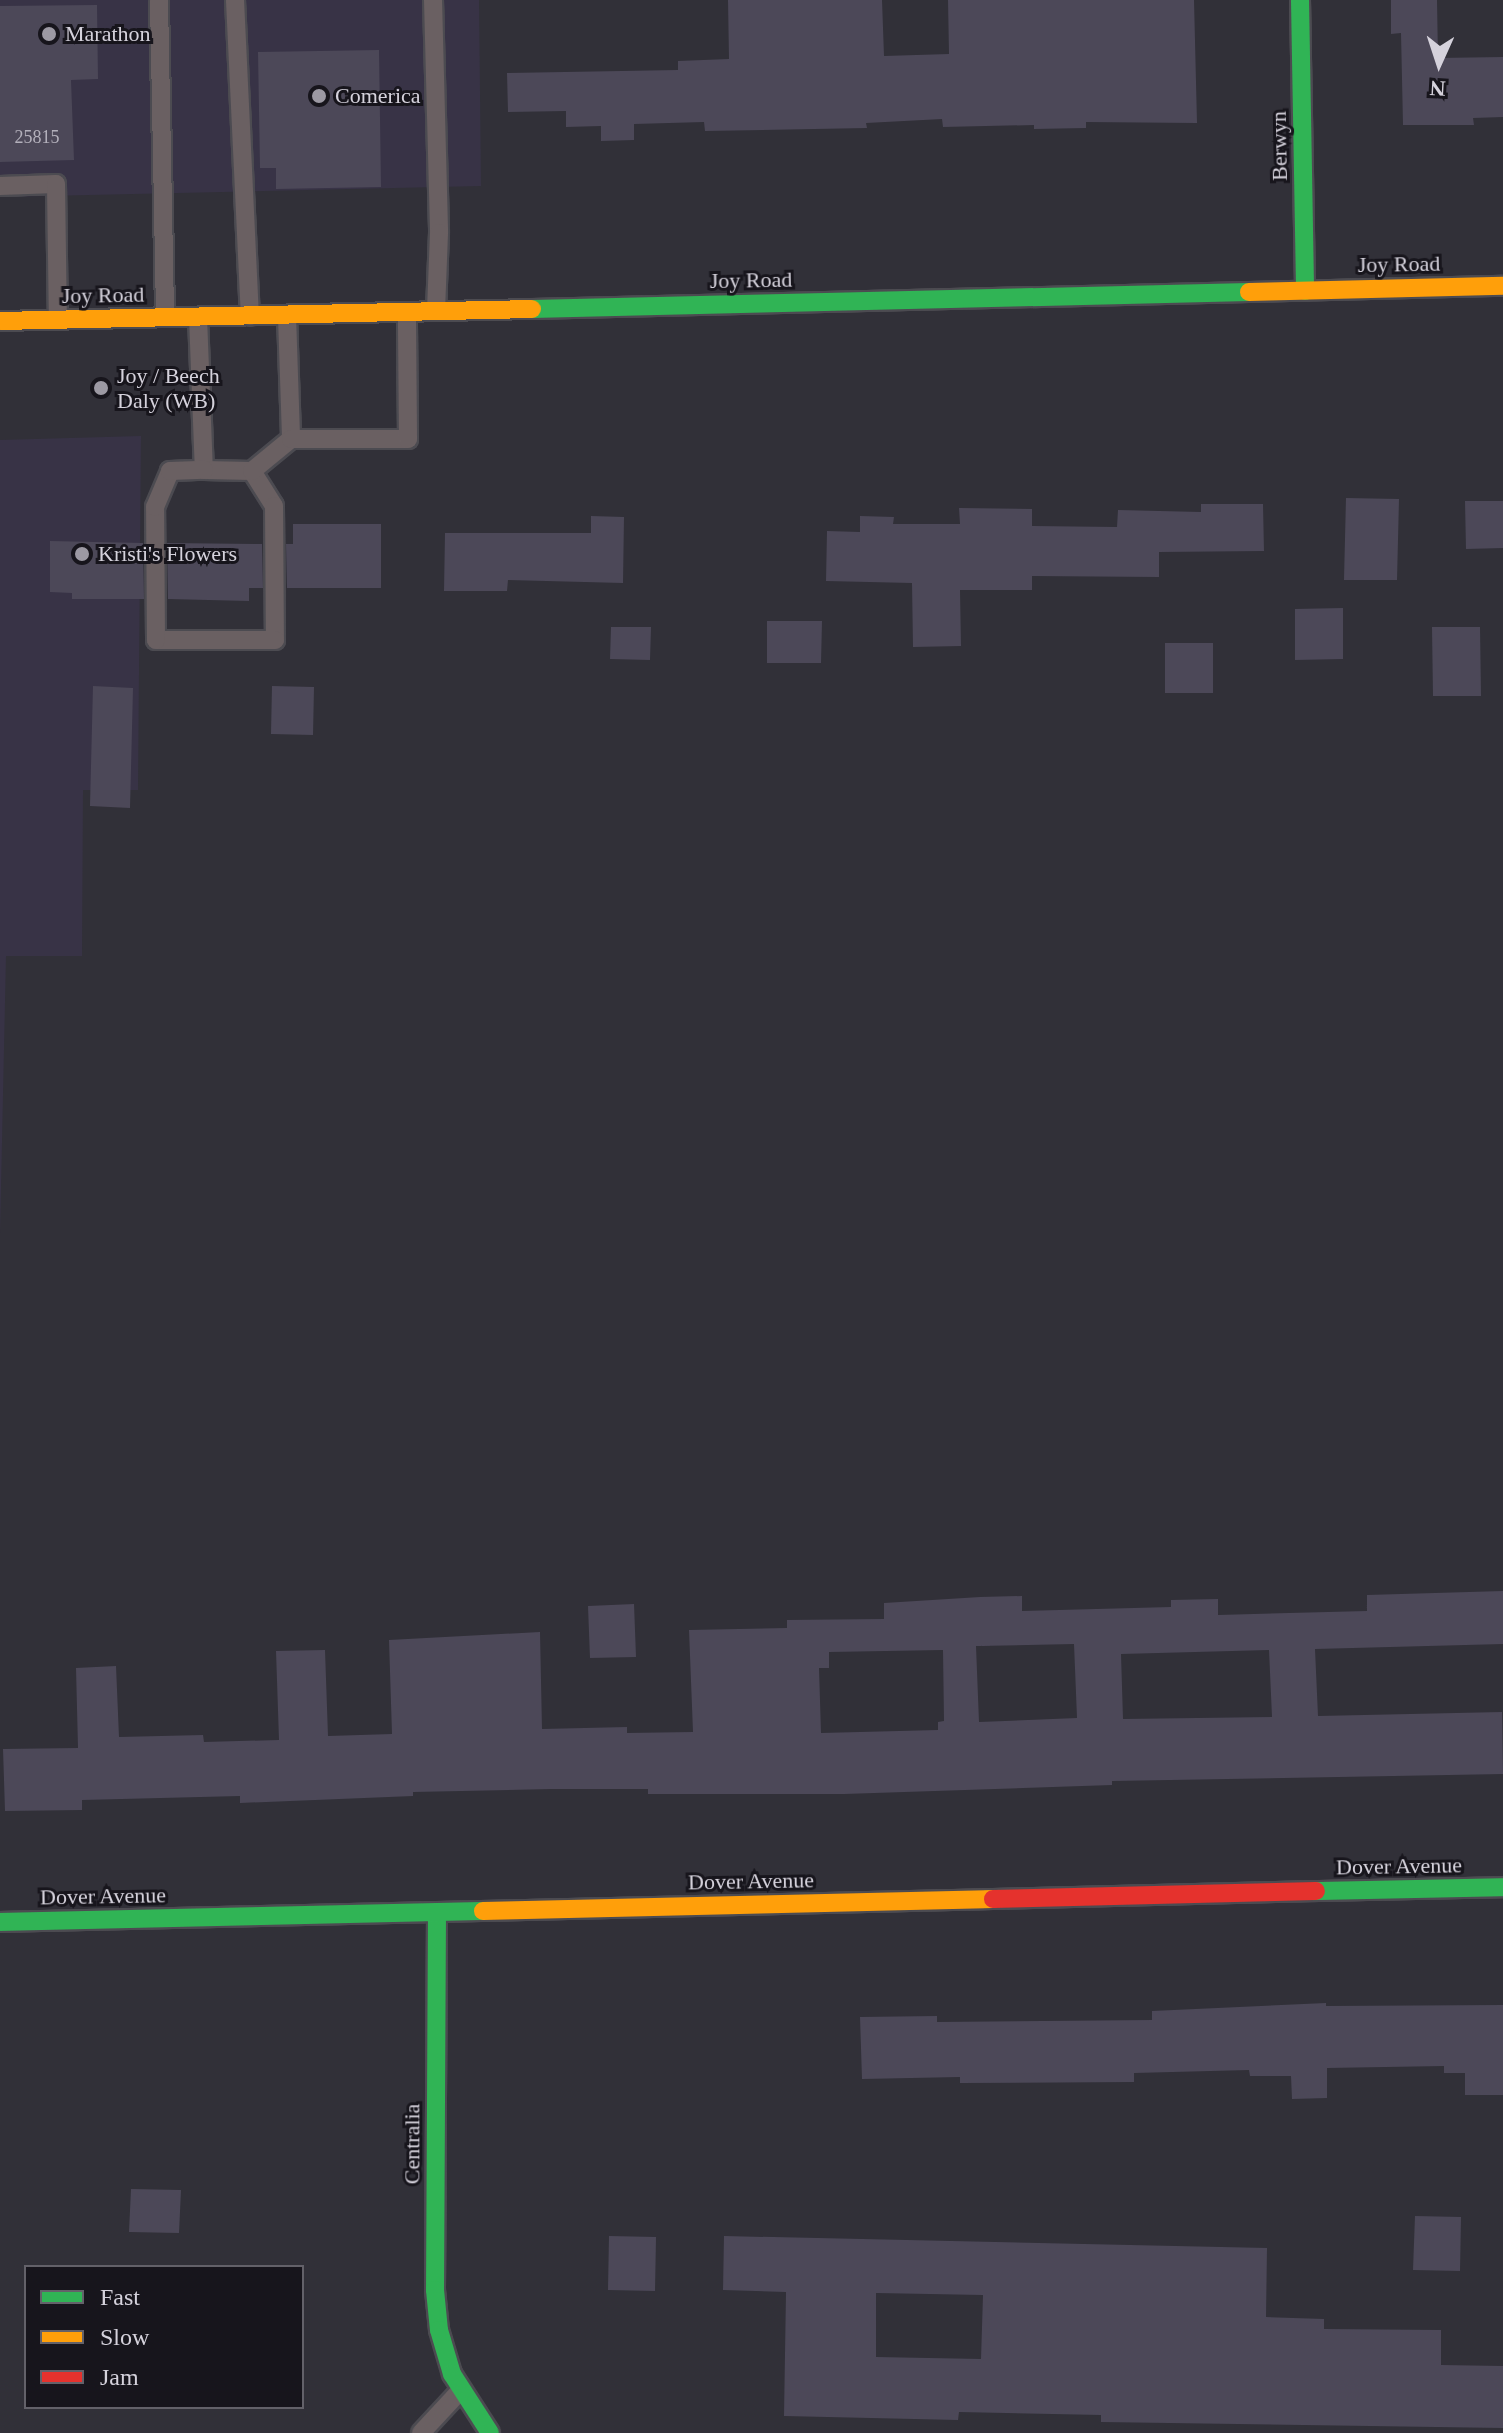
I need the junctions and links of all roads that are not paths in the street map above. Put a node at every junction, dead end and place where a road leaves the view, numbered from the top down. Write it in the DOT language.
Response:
graph roads {
  1 [pos="159,0"];
  2 [pos="235,0"];
  3 [pos="433,0"];
  4 [pos="1300,0"];
  5 [pos="0,186"];
  6 [pos="1503,286"];
  7 [pos="1305,291"];
  8 [pos="436,311"];
  9 [pos="407,312"];
  10 [pos="250,316"];
  11 [pos="287,316"];
  12 [pos="198,317"];
  13 [pos="165,318"];
  14 [pos="58,320"];
  15 [pos="0,321"];
  16 [pos="291,439"];
  17 [pos="204,470"];
  18 [pos="252,471"];
  19 [pos="1503,1887"];
  20 [pos="437,1912"];
  21 [pos="0,1922"];
  22 [pos="457,2382"];
  23 [pos="421,2433"];
  24 [pos="490,2433"];
  1 -- 13 [label="lane"];
  2 -- 10 [label="lane"];
  3 -- 8 [label="lane"];
  4 -- 7 [label="street, Berwyn"];
  5 -- 14 [label="lane"];
  6 -- 7 [label="street, Joy Road"];
  7 -- 8 [label="street, Joy Road"];
  8 -- 9 [label="street, Joy Road"];
  9 -- 11 [label="street, Joy Road"];
  9 -- 16 [label="lane"];
  10 -- 11 [label="street, Joy Road"];
  10 -- 12 [label="street, Joy Road"];
  11 -- 16 [label="lane"];
  12 -- 13 [label="street, Joy Road"];
  12 -- 17 [label="lane"];
  13 -- 14 [label="street, Joy Road"];
  14 -- 15 [label="street, Joy Road"];
  16 -- 18 [label="lane"];
  17 -- 18 [label="lane"];
  17 -- 18 [label="lane"];
  19 -- 20 [label="street, Dover Avenue"];
  20 -- 21 [label="street, Dover Avenue"];
  20 -- 22 [label="street, Centralia"];
  22 -- 23 [label="lane"];
  22 -- 24 [label="street, Centralia"];
}
